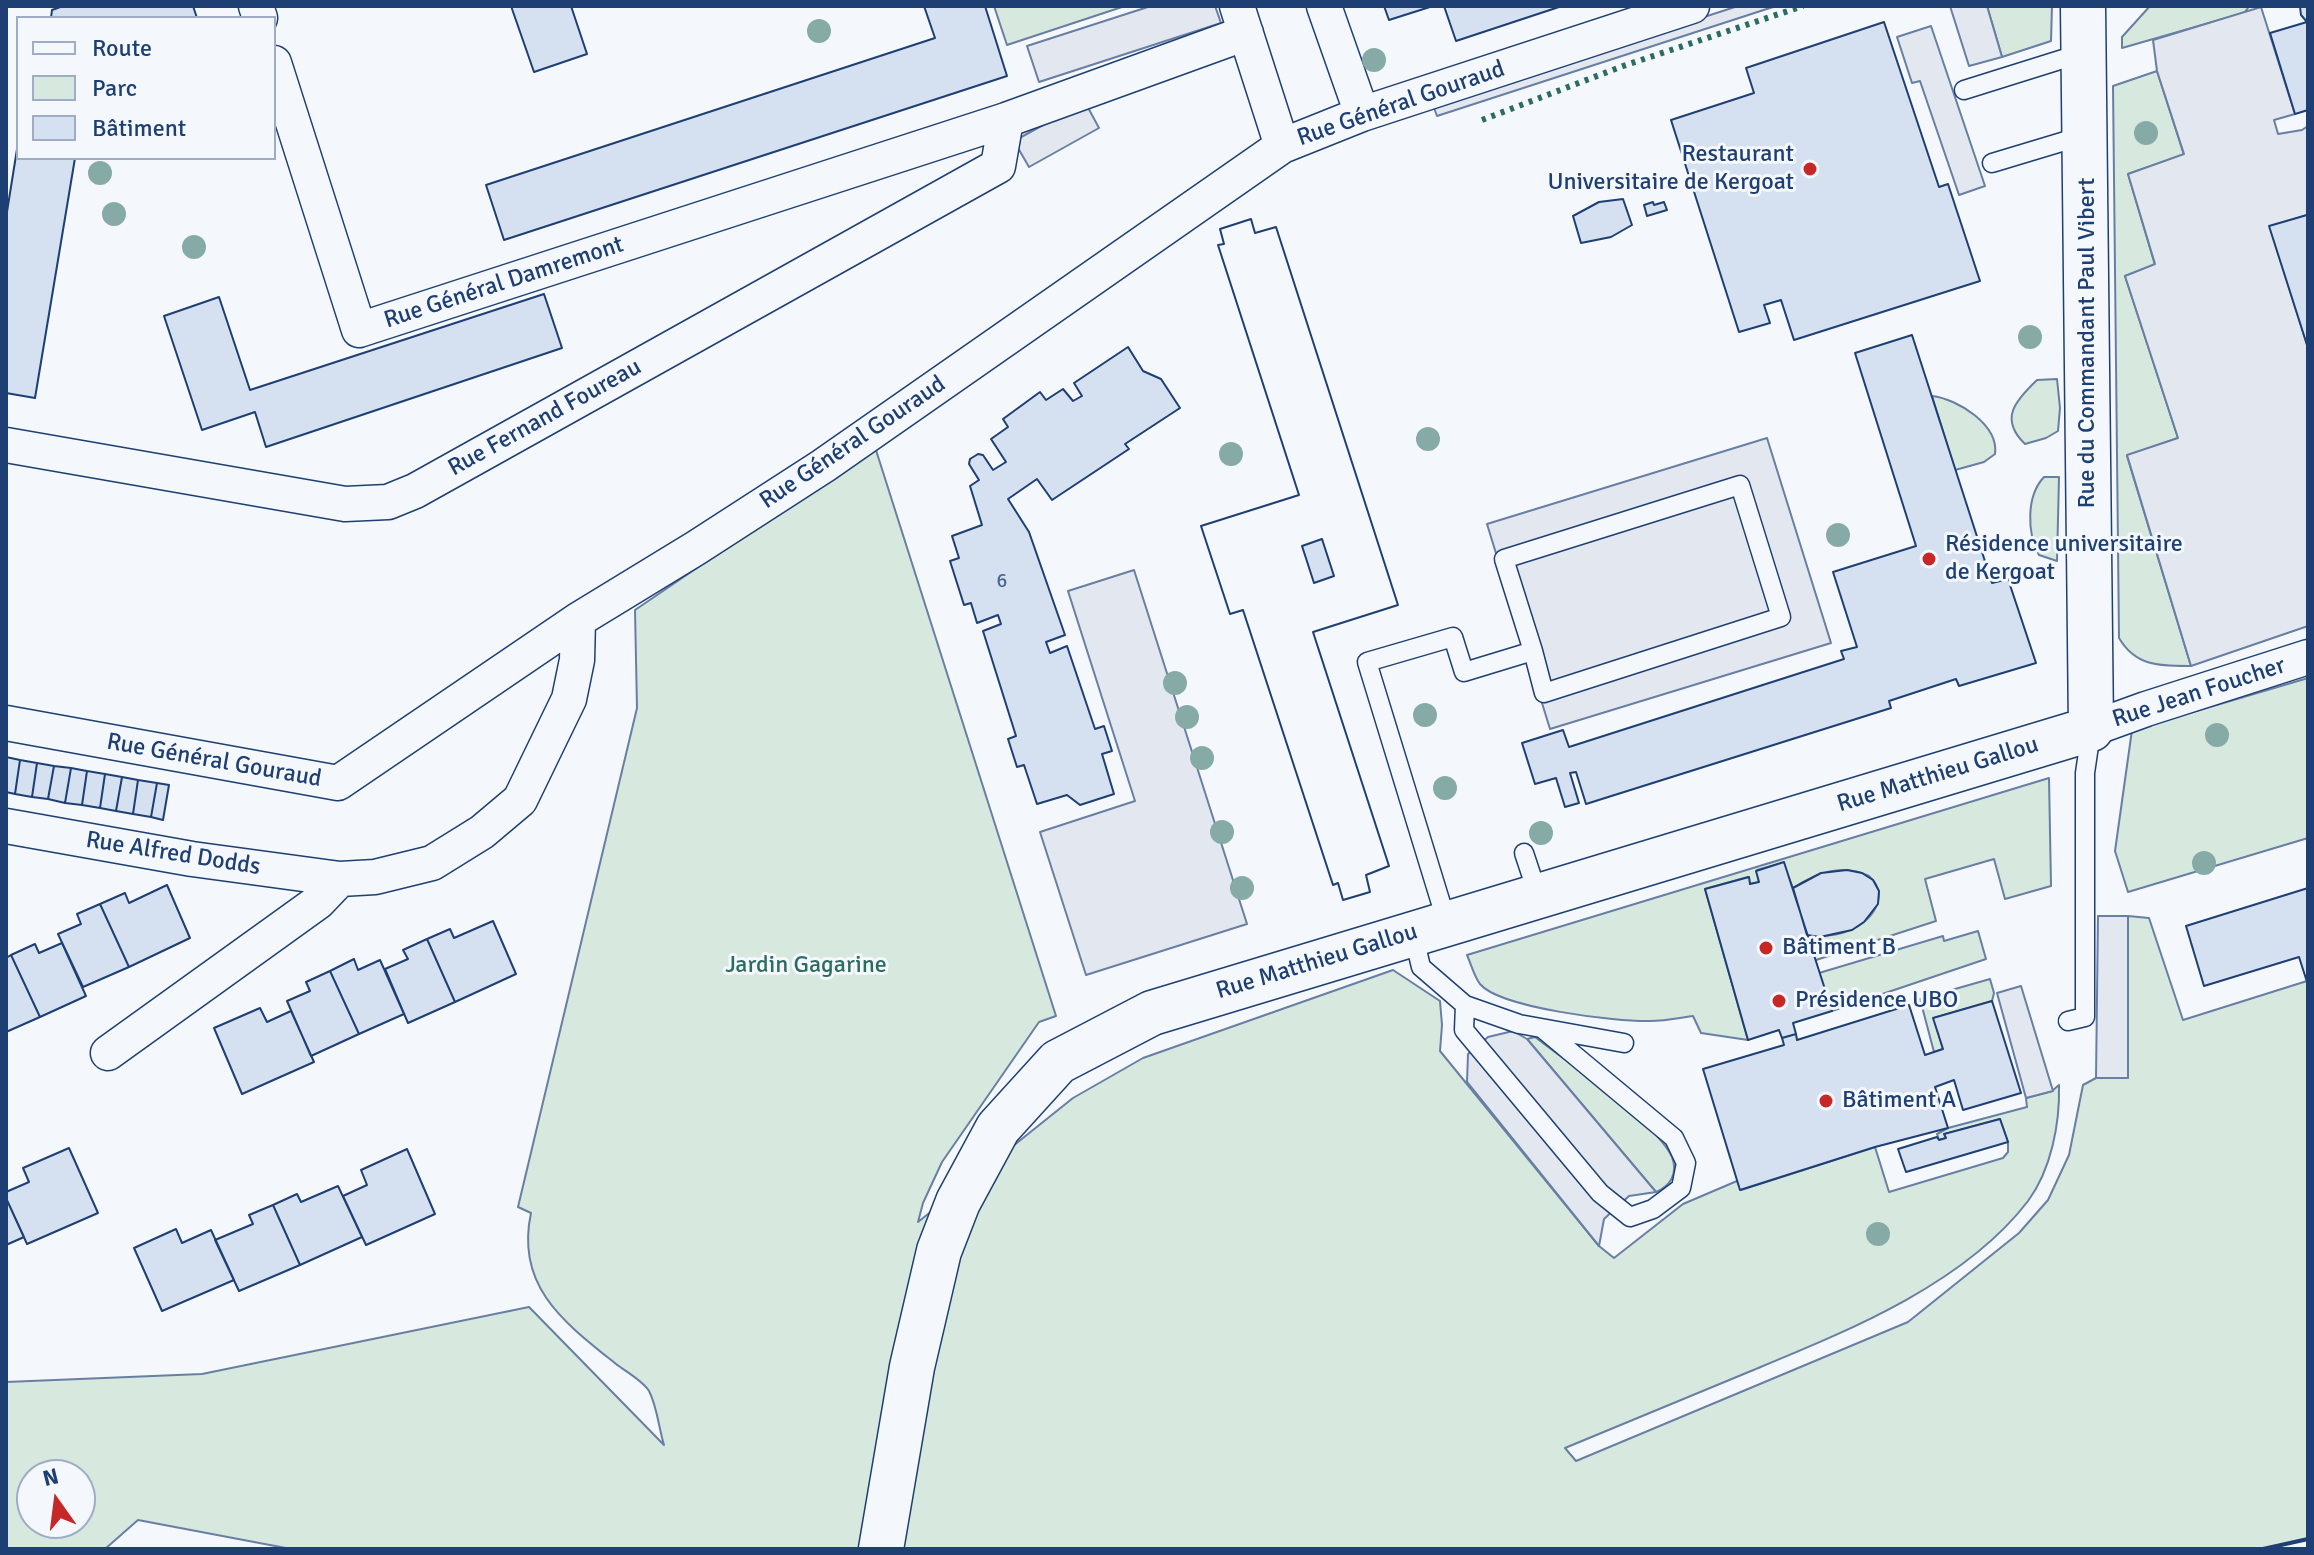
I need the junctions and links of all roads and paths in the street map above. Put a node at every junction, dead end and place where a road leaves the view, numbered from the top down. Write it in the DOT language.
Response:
graph roads {
  1 [pos="1324,6"];
  2 [pos="1692,6"];
  3 [pos="2083,6"];
  4 [pos="1242,20"];
  5 [pos="2085,63"];
  6 [pos="276,69"];
  7 [pos="1964,90"];
  8 [pos="1362,114"];
  9 [pos="1006,120"];
  10 [pos="2086,134"];
  11 [pos="1282,146"];
  12 [pos="1992,163"];
  13 [pos="6,445"];
  14 [pos="578,620"];
  15 [pos="1533,651"];
  16 [pos="2308,657"];
  17 [pos="6,723"];
  18 [pos="2091,729"];
  19 [pos="6,826"];
  20 [pos="1524,853"];
  21 [pos="340,879"];
  22 [pos="1538,895"];
  23 [pos="1430,928"];
  24 [pos="1465,1005"];
  25 [pos="2068,1021"];
  26 [pos="1543,1029"];
  27 [pos="1624,1043"];
  28 [pos="108,1053"];
  29 [pos="881,1549"];
  1 -- 8 [label="street"];
  2 -- 8 [label="street, Rue Général Gouraud"];
  3 -- 5 [label="street, Rue du Commandant Paul Vibert"];
  4 -- 9 [label="street"];
  4 -- 11 [label="street"];
  5 -- 7 [label="lane"];
  5 -- 10 [label="street, Rue du Commandant Paul Vibert"];
  6 -- 9 [label="street, Rue Général Damremont"];
  8 -- 11 [label="street, Rue Général Gouraud"];
  9 -- 13 [label="street, Rue Fernand Foureau"];
  10 -- 12 [label="lane"];
  10 -- 18 [label="street, Rue du Commandant Paul Vibert"];
  11 -- 14 [label="street, Rue Général Gouraud"];
  14 -- 17 [label="street, Rue Général Gouraud"];
  14 -- 21 [label="street, Rue Alfred Dodds"];
  15 -- 15 [label="lane"];
  15 -- 23 [label="lane"];
  16 -- 18 [label="street, Rue Jean Foucher"];
  18 -- 22 [label="street, Rue Matthieu Gallou"];
  18 -- 25 [label="lane"];
  19 -- 21 [label="street, Rue Alfred Dodds"];
  20 -- 22 [label="lane"];
  21 -- 28 [label="street"];
  22 -- 23 [label="street, Rue Matthieu Gallou"];
  23 -- 24 [label="lane"];
  23 -- 29 [label="street, Rue Matthieu Gallou"];
  24 -- 26 [label="lane"];
  24 -- 26 [label="lane"];
  26 -- 27 [label="lane"];
}
